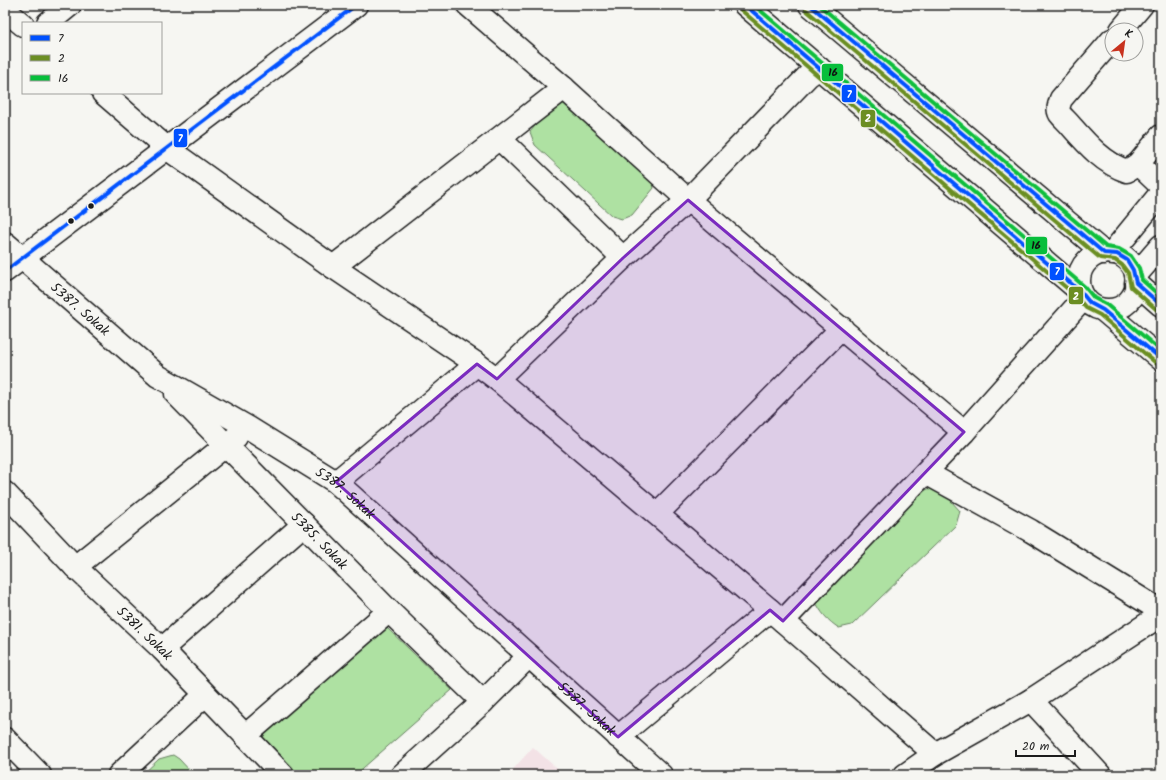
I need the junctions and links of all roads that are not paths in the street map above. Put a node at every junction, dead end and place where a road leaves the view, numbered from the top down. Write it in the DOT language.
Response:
graph roads {
  1 [pos="70,5"];
  2 [pos="356,5"];
  3 [pos="468,5"];
  4 [pos="745,5"];
  5 [pos="810,5"];
  6 [pos="1142,5"];
  7 [pos="5,10"];
  8 [pos="49,22"];
  9 [pos="1128,22"];
  10 [pos="22,24"];
  11 [pos="1104,49"];
  12 [pos="818,68"];
  13 [pos="564,88"];
  14 [pos="104,94"];
  15 [pos="1161,136"];
  16 [pos="500,139"];
  17 [pos="168,149"];
  18 [pos="1138,164"];
  19 [pos="1161,186"];
  20 [pos="1161,193"];
  21 [pos="688,200"];
  22 [pos="5,243"];
  23 [pos="1161,246"];
  24 [pos="1108,253"];
  25 [pos="22,258"];
  26 [pos="623,258"];
  27 [pos="333,267"];
  28 [pos="5,271"];
  29 [pos="1136,279"];
  30 [pos="1083,295"];
  31 [pos="1161,305"];
  32 [pos="1103,310"];
  33 [pos="842,328"];
  34 [pos="1161,359"];
  35 [pos="477,364"];
  36 [pos="158,376"];
  37 [pos="497,379"];
  38 [pos="249,428"];
  39 [pos="964,432"];
  40 [pos="225,446"];
  41 [pos="926,473"];
  42 [pos="336,482"];
  43 [pos="8,503"];
  44 [pos="657,514"];
  45 [pos="304,524"];
  46 [pos="75,567"];
  47 [pos="389,611"];
  48 [pos="1161,611"];
  49 [pos="776,616"];
  50 [pos="1161,616"];
  51 [pos="162,649"];
  52 [pos="529,656"];
  53 [pos="205,695"];
  54 [pos="1032,700"];
  55 [pos="483,702"];
  56 [pos="245,736"];
  57 [pos="618,737"];
  58 [pos="5,739"];
  59 [pos="935,754"];
  60 [pos="276,773"];
  61 [pos="40,775"];
  62 [pos="119,775"];
  63 [pos="402,775"];
  64 [pos="661,775"];
  65 [pos="905,775"];
  66 [pos="1100,775"];
  1 -- 8 [label="street"];
  2 -- 17 [label="street"];
  3 -- 13 [label="street"];
  4 -- 12 [label="street"];
  5 -- 24 [label="street"];
  6 -- 9 [label="street"];
  7 -- 10 [label="street"];
  11 -- 18 [label="street"];
  12 -- 21 [label="street"];
  12 -- 30 [label="street"];
  13 -- 16 [label="street"];
  13 -- 21 [label="street"];
  14 -- 17 [label="street"];
  15 -- 18 [label="street"];
  16 -- 26 [label="street"];
  16 -- 27 [label="street"];
  17 -- 25 [label="street"];
  17 -- 27 [label="street"];
  18 -- 19 [label="street"];
  20 -- 24 [label="street"];
  21 -- 26 [label="street"];
  21 -- 33 [label="street"];
  22 -- 25 [label="street, 5387. Sokak"];
  23 -- 29 [label="street"];
  24 -- 29 [label="street"];
  24 -- 30 [label="street"];
  25 -- 28 [label="street"];
  25 -- 36 [label="street, 5387. Sokak"];
  26 -- 37 [label="street"];
  27 -- 35 [label="street"];
  29 -- 31 [label="street"];
  29 -- 32 [label="street"];
  30 -- 32 [label="street"];
  30 -- 39 [label="street"];
  32 -- 34 [label="street"];
  33 -- 39 [label="street"];
  33 -- 44 [label="street"];
  35 -- 37 [label="street"];
  35 -- 42 [label="street"];
  36 -- 38 [label="street, 5387. Sokak"];
  36 -- 40 [label="street, 5385. Sokak"];
  37 -- 44 [label="street"];
  38 -- 40 [label="street"];
  38 -- 42 [label="street, 5387. Sokak"];
  39 -- 41 [label="street"];
  40 -- 45 [label="street, 5385. Sokak"];
  40 -- 46 [label="street"];
  41 -- 48 [label="street"];
  41 -- 49 [label="street"];
  42 -- 52 [label="street, 5387. Sokak"];
  43 -- 46 [label="street, 5381. Sokak"];
  44 -- 49 [label="street"];
  45 -- 47 [label="street, 5385. Sokak"];
  45 -- 51 [label="street"];
  46 -- 51 [label="street, 5381. Sokak"];
  47 -- 55 [label="street, 5385. Sokak"];
  47 -- 56 [label="street"];
  49 -- 57 [label="street"];
  49 -- 59 [label="street"];
  50 -- 54 [label="street"];
  51 -- 53 [label="street, 5381. Sokak"];
  52 -- 55 [label="street"];
  52 -- 57 [label="street, 5387. Sokak"];
  53 -- 56 [label="street, 5381. Sokak"];
  53 -- 62 [label="street"];
  54 -- 59 [label="street"];
  54 -- 66 [label="street"];
  55 -- 63 [label="street"];
  56 -- 60 [label="street, 5381. Sokak"];
  57 -- 64 [label="street, 5387. Sokak"];
  58 -- 61 [label="street"];
  59 -- 65 [label="street"];
}
